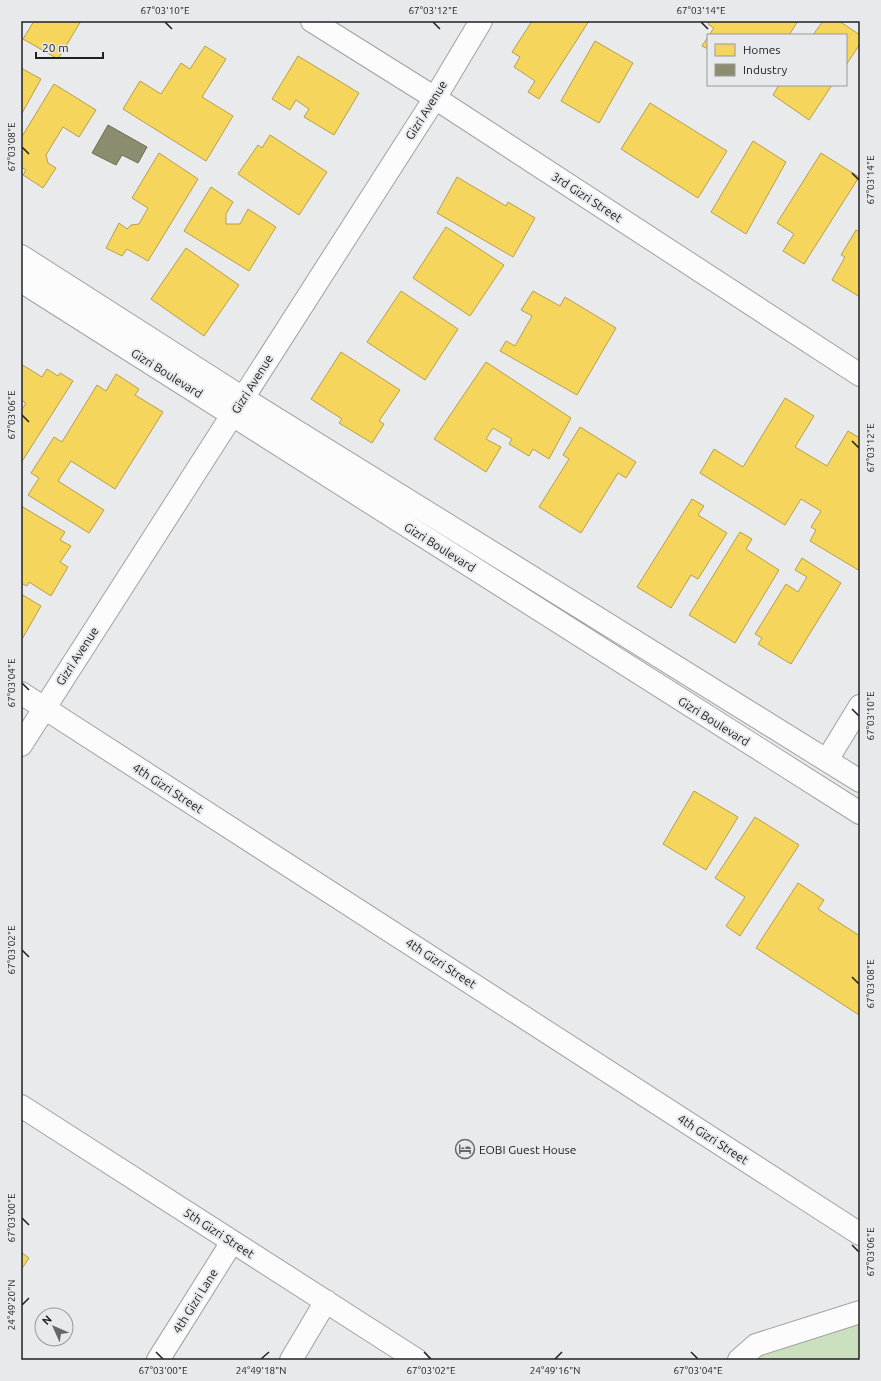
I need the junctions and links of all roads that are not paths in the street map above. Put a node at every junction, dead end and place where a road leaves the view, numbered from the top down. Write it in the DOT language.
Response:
graph roads {
  1 [pos="312,21"];
  2 [pos="481,21"];
  3 [pos="435,98"];
  4 [pos="21,256"];
  5 [pos="21,281"];
  6 [pos="860,375"];
  7 [pos="238,406"];
  8 [pos="21,693"];
  9 [pos="860,706"];
  10 [pos="44,708"];
  11 [pos="21,745"];
  12 [pos="827,760"];
  13 [pos="860,781"];
  14 [pos="860,813"];
  15 [pos="21,1106"];
  16 [pos="860,1234"];
  17 [pos="232,1242"];
  18 [pos="326,1301"];
  19 [pos="860,1312"];
  20 [pos="158,1360"];
  21 [pos="291,1360"];
  22 [pos="417,1360"];
  23 [pos="739,1360"];
  1 -- 3 [label="street, 3rd Gizri Street"];
  2 -- 3 [label="street, Gizri Avenue"];
  3 -- 6 [label="street, 3rd Gizri Street"];
  3 -- 7 [label="street, Gizri Avenue"];
  4 -- 7 [label="street, Gizri Boulevard"];
  5 -- 7 [label="street, Gizri Boulevard"];
  7 -- 10 [label="street, Gizri Avenue"];
  7 -- 12 [label="street, Gizri Boulevard"];
  7 -- 14 [label="street, Gizri Boulevard"];
  8 -- 10 [label="street, 4th Gizri Street"];
  9 -- 12 [label="street"];
  10 -- 11 [label="street, Gizri Avenue"];
  10 -- 16 [label="street, 4th Gizri Street"];
  12 -- 13 [label="street, Gizri Boulevard"];
  15 -- 17 [label="street, 5th Gizri Street"];
  17 -- 18 [label="street, 5th Gizri Street"];
  17 -- 20 [label="street, 4th Gizri Lane"];
  18 -- 21 [label="street"];
  18 -- 22 [label="street, 5th Gizri Street"];
  19 -- 23 [label="street"];
}
